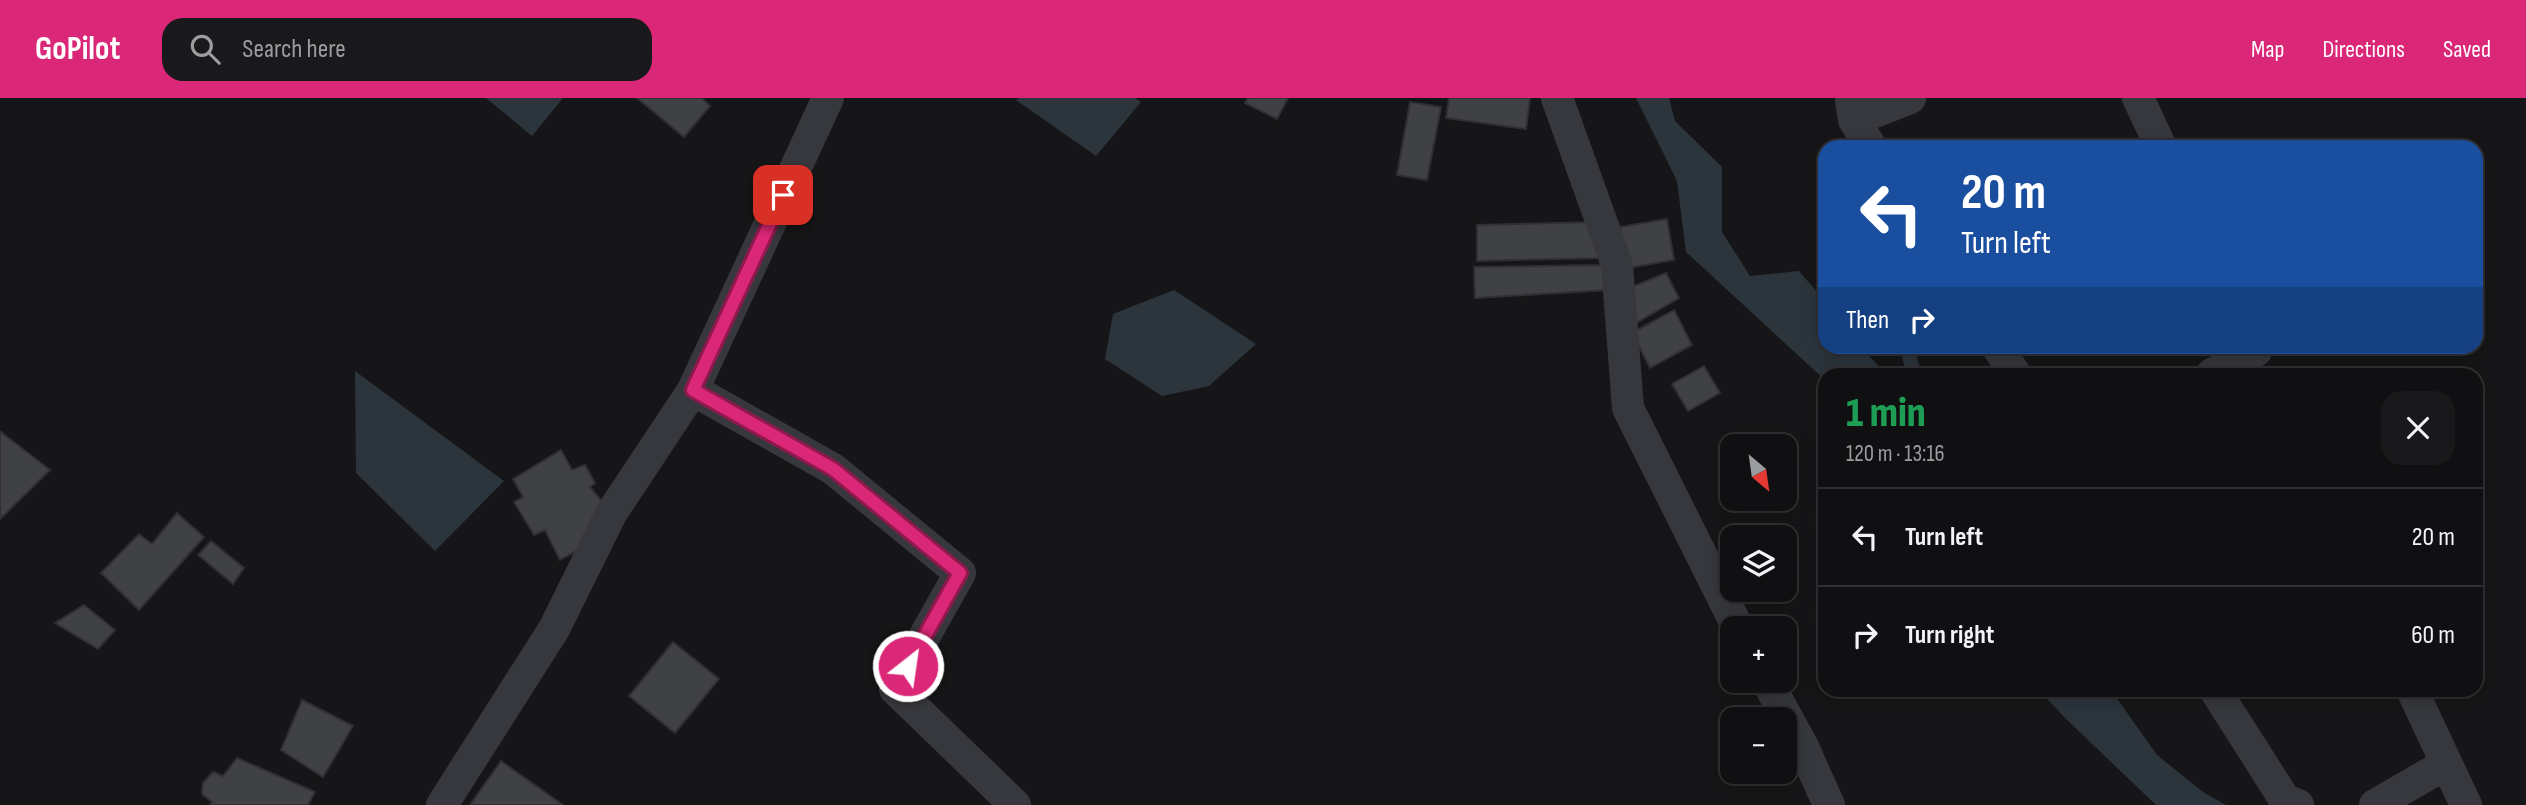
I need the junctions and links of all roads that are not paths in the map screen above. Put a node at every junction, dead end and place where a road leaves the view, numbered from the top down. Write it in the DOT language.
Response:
graph roads {
  1 [pos="828,98"];
  2 [pos="1557,98"];
  3 [pos="1910,98"];
  4 [pos="2138,98"];
  5 [pos="1852,109"];
  6 [pos="1868,140"];
  7 [pos="2158,140"];
  8 [pos="2258,357"];
  9 [pos="2228,368"];
  10 [pos="693,390"];
  11 [pos="1732,616"];
  12 [pos="1774,693"];
  13 [pos="2219,697"];
  14 [pos="2415,697"];
  15 [pos="2446,764"];
  16 [pos="442,805"];
  17 [pos="1014,805"];
  18 [pos="1829,805"];
  19 [pos="2298,805"];
  20 [pos="2375,805"];
  21 [pos="2466,805"];
  1 -- 10 [label="street"];
  2 -- 11 [label="street"];
  3 -- 5 [label="street"];
  4 -- 7 [label="street"];
  5 -- 6 [label="street"];
  8 -- 9 [label="street"];
  10 -- 16 [label="street"];
  10 -- 17 [label="street"];
  12 -- 18 [label="street"];
  13 -- 19 [label="street"];
  14 -- 15 [label="street"];
  15 -- 20 [label="street"];
  15 -- 21 [label="street"];
}
